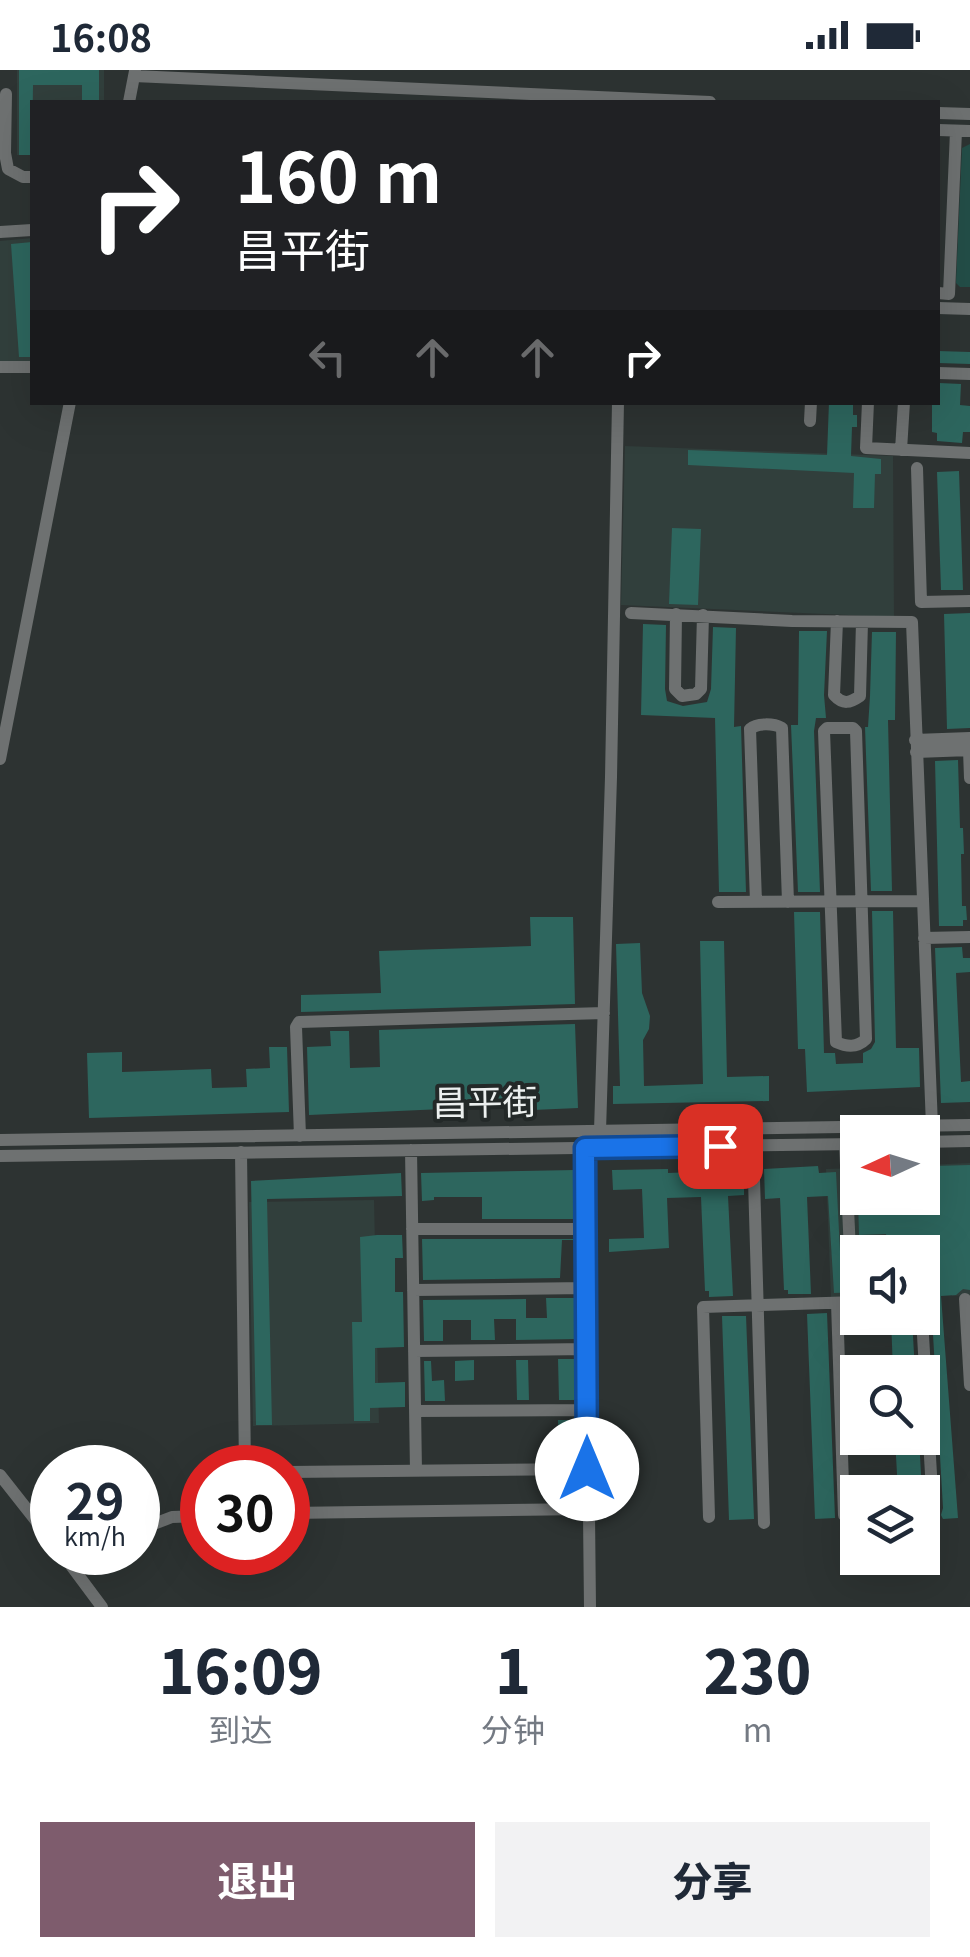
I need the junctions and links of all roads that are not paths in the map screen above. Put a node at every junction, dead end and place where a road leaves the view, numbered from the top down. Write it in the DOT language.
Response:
graph roads {
  1 [pos="134,73"];
  2 [pos="6,94"];
  3 [pos="129,100"];
  4 [pos="623,100"];
  5 [pos="940,113"];
  6 [pos="970,114"];
  7 [pos="963,131"];
  8 [pos="30,178"];
  9 [pos="30,230"];
  10 [pos="0,232"];
  11 [pos="940,293"];
  12 [pos="940,308"];
  13 [pos="970,309"];
  14 [pos="0,367"];
  15 [pos="30,367"];
  16 [pos="940,373"];
  17 [pos="970,374"];
  18 [pos="69,405"];
  19 [pos="618,405"];
  20 [pos="811,405"];
  21 [pos="868,405"];
  22 [pos="904,405"];
  23 [pos="810,421"];
  24 [pos="902,450"];
  25 [pos="970,453"];
  26 [pos="917,468"];
  27 [pos="970,601"];
  28 [pos="631,612"];
  29 [pos="676,614"];
  30 [pos="702,615"];
  31 [pos="836,621"];
  32 [pos="862,622"];
  33 [pos="970,738"];
  34 [pos="915,746"];
  35 [pos="970,750"];
  36 [pos="0,759"];
  37 [pos="970,778"];
  38 [pos="862,901"];
  39 [pos="922,901"];
  40 [pos="718,902"];
  41 [pos="756,902"];
  42 [pos="788,902"];
  43 [pos="831,902"];
  44 [pos="970,937"];
  45 [pos="924,938"];
  46 [pos="604,1012"];
  47 [pos="932,1115"];
  48 [pos="970,1125"];
  49 [pos="940,1126"];
  50 [pos="840,1127"];
  51 [pos="600,1131"];
  52 [pos="300,1136"];
  53 [pos="0,1140"];
  54 [pos="970,1141"];
  55 [pos="940,1142"];
  56 [pos="840,1144"];
  57 [pos="753,1145"];
  58 [pos="585,1148"];
  59 [pos="411,1150"];
  60 [pos="241,1152"];
  61 [pos="0,1156"];
  62 [pos="412,1229"];
  63 [pos="586,1229"];
  64 [pos="586,1288"];
  65 [pos="413,1290"];
  66 [pos="965,1299"];
  67 [pos="837,1303"];
  68 [pos="840,1303"];
  69 [pos="758,1305"];
  70 [pos="923,1335"];
  71 [pos="587,1349"];
  72 [pos="414,1351"];
  73 [pos="970,1386"];
  74 [pos="587,1410"];
  75 [pos="415,1411"];
  76 [pos="246,1445"];
  77 [pos="587,1469"];
  78 [pos="416,1471"];
  79 [pos="310,1472"];
  80 [pos="0,1475"];
  81 [pos="843,1475"];
  82 [pos="931,1475"];
  83 [pos="588,1509"];
  84 [pos="30,1513"];
  85 [pos="310,1514"];
  86 [pos="710,1518"];
  87 [pos="764,1522"];
  88 [pos="78,1575"];
  89 [pos="103,1607"];
  90 [pos="590,1607"];
  1 -- 3 [label="street"];
  1 -- 4 [label="street"];
  2 -- 8 [label="street"];
  5 -- 6 [label="street"];
  7 -- 11 [label="street"];
  9 -- 10 [label="street"];
  12 -- 13 [label="street"];
  14 -- 15 [label="street"];
  16 -- 17 [label="street"];
  18 -- 36 [label="street"];
  19 -- 46 [label="street"];
  20 -- 23 [label="street"];
  21 -- 24 [label="street"];
  22 -- 24 [label="street"];
  24 -- 25 [label="street"];
  26 -- 27 [label="street"];
  28 -- 29 [label="street"];
  29 -- 30 [label="street"];
  29 -- 30 [label="street"];
  30 -- 31 [label="street"];
  31 -- 32 [label="street"];
  31 -- 32 [label="street"];
  32 -- 34 [label="street"];
  33 -- 34 [label="street"];
  34 -- 35 [label="street"];
  34 -- 39 [label="street"];
  35 -- 37 [label="street"];
  38 -- 39 [label="street"];
  38 -- 43 [label="street"];
  38 -- 43 [label="street"];
  38 -- 43 [label="street"];
  39 -- 45 [label="street"];
  40 -- 41 [label="street"];
  41 -- 42 [label="street"];
  41 -- 42 [label="street"];
  42 -- 43 [label="street"];
  44 -- 45 [label="street"];
  45 -- 47 [label="street"];
  46 -- 51 [label="street"];
  46 -- 52 [label="street"];
  48 -- 49 [label="street, 昌平街"];
  50 -- 51 [label="street, 昌平街"];
  51 -- 52 [label="street, 昌平街"];
  52 -- 53 [label="street, 昌平街"];
  54 -- 55 [label="street"];
  56 -- 57 [label="street, 昌平街"];
  57 -- 58 [label="street, 昌平街"];
  57 -- 69 [label="street"];
  58 -- 59 [label="street, 昌平街"];
  58 -- 63 [label="street"];
  59 -- 60 [label="street, 昌平街"];
  59 -- 62 [label="street"];
  60 -- 61 [label="street, 昌平街"];
  60 -- 76 [label="street"];
  62 -- 63 [label="street"];
  62 -- 65 [label="street"];
  63 -- 64 [label="street"];
  64 -- 65 [label="street"];
  64 -- 71 [label="street"];
  65 -- 72 [label="street"];
  66 -- 73 [label="street"];
  67 -- 68 [label="street"];
  67 -- 69 [label="street"];
  67 -- 81 [label="street"];
  69 -- 86 [label="street"];
  69 -- 87 [label="street"];
  70 -- 82 [label="street"];
  71 -- 72 [label="street"];
  71 -- 74 [label="street"];
  72 -- 75 [label="street"];
  74 -- 75 [label="street"];
  74 -- 77 [label="street"];
  75 -- 78 [label="street"];
  77 -- 78 [label="street"];
  77 -- 83 [label="street"];
  78 -- 79 [label="street"];
  80 -- 84 [label="street"];
  83 -- 85 [label="street"];
  83 -- 90 [label="street"];
  88 -- 89 [label="street"];
}
